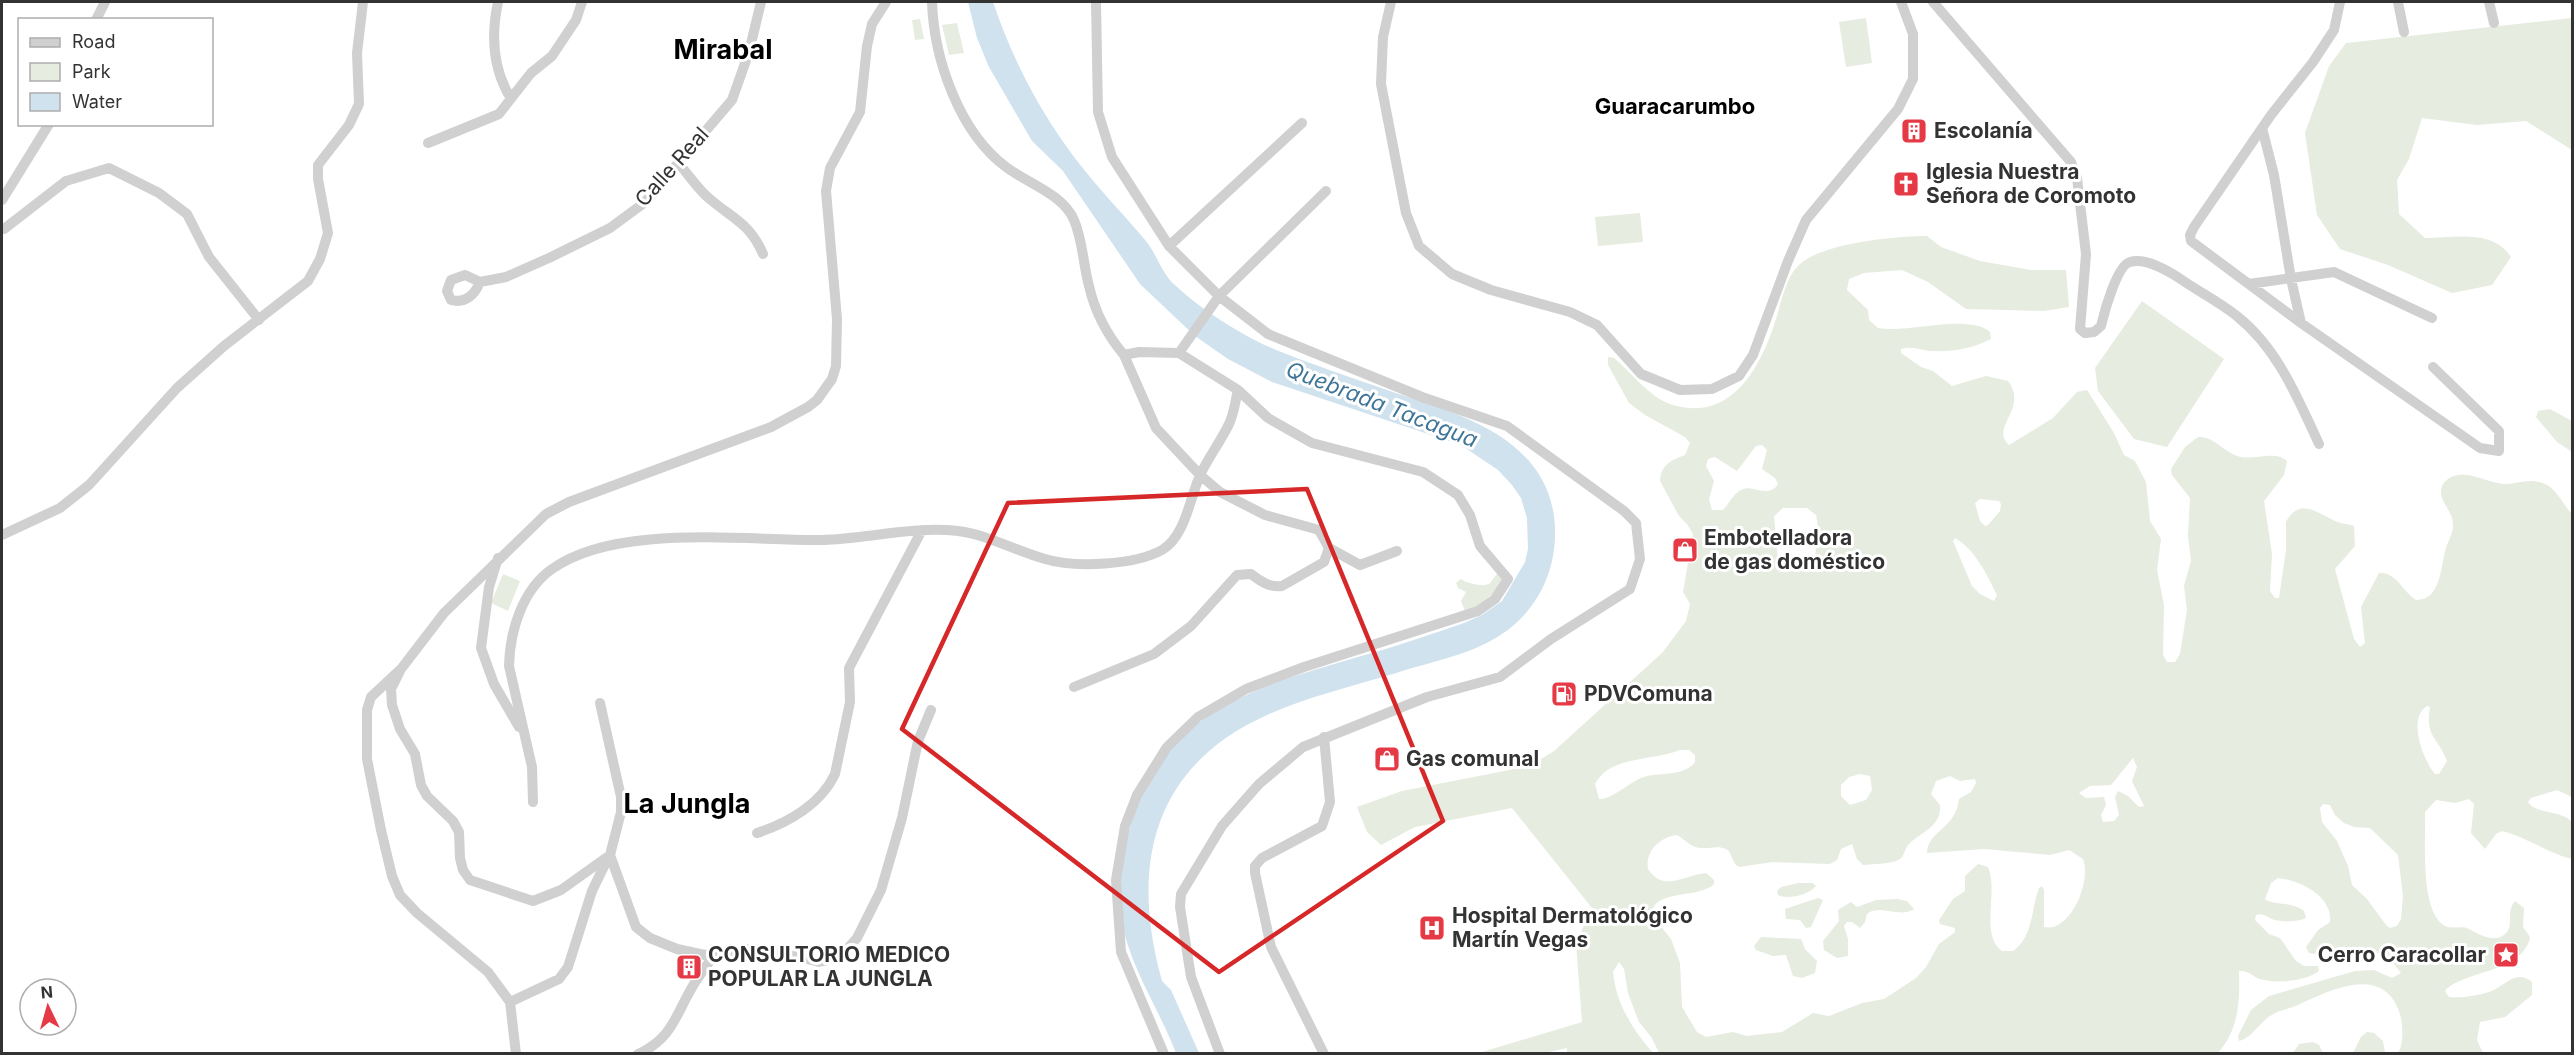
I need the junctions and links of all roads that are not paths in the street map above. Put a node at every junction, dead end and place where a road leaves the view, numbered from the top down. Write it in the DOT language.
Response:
graph roads {
  1 [pos="105,2"];
  2 [pos="363,2"];
  3 [pos="498,2"];
  4 [pos="582,2"];
  5 [pos="761,2"];
  6 [pos="886,2"];
  7 [pos="932,2"];
  8 [pos="1096,2"];
  9 [pos="1391,2"];
  10 [pos="1901,2"];
  11 [pos="1933,2"];
  12 [pos="2340,2"];
  13 [pos="2398,2"];
  14 [pos="2489,2"];
  15 [pos="97,18"];
  16 [pos="2494,23"];
  17 [pos="2404,32"];
  18 [pos="510,97"];
  19 [pos="1302,123"];
  20 [pos="48,126"];
  21 [pos="2262,128"];
  22 [pos="428,142"];
  23 [pos="679,164"];
  24 [pos="1326,191"];
  25 [pos="2,200"];
  26 [pos="2,228"];
  27 [pos="1168,246"];
  28 [pos="763,254"];
  29 [pos="2291,279"];
  30 [pos="480,282"];
  31 [pos="2248,284"];
  32 [pos="1219,296"];
  33 [pos="2432,318"];
  34 [pos="259,320"];
  35 [pos="2301,323"];
  36 [pos="1180,351"];
  37 [pos="1124,355"];
  38 [pos="2433,367"];
  39 [pos="1238,390"];
  40 [pos="2319,444"];
  41 [pos="1200,475"];
  42 [pos="922,530"];
  43 [pos="2,535"];
  44 [pos="1329,548"];
  45 [pos="1397,551"];
  46 [pos="498,558"];
  47 [pos="401,669"];
  48 [pos="1074,687"];
  49 [pos="600,704"];
  50 [pos="931,710"];
  51 [pos="523,735"];
  52 [pos="1324,737"];
  53 [pos="533,802"];
  54 [pos="757,833"];
  55 [pos="609,855"];
  56 [pos="722,953"];
  57 [pos="510,1002"];
  58 [pos="516,1053"];
  59 [pos="638,1053"];
  60 [pos="1164,1053"];
  61 [pos="1220,1053"];
  62 [pos="1324,1053"];
  1 -- 15 [label="street"];
  2 -- 34 [label="street"];
  3 -- 18 [label="street"];
  4 -- 18 [label="street"];
  5 -- 23 [label="street, Calle Real"];
  6 -- 46 [label="street"];
  7 -- 37 [label="street"];
  8 -- 27 [label="street"];
  9 -- 10 [label="street"];
  11 -- 40 [label="street"];
  12 -- 21 [label="street"];
  13 -- 17 [label="street"];
  14 -- 16 [label="street"];
  18 -- 22 [label="street"];
  19 -- 27 [label="street"];
  20 -- 25 [label="street"];
  21 -- 29 [label="street"];
  21 -- 31 [label="street"];
  23 -- 28 [label="street"];
  23 -- 30 [label="street, Calle Real"];
  24 -- 32 [label="street"];
  26 -- 34 [label="street"];
  27 -- 32 [label="street"];
  29 -- 31 [label="street"];
  29 -- 33 [label="street"];
  29 -- 35 [label="street"];
  31 -- 35 [label="street"];
  32 -- 36 [label="street"];
  32 -- 52 [label="street"];
  34 -- 43 [label="street"];
  35 -- 38 [label="street"];
  36 -- 37 [label="street"];
  36 -- 39 [label="street"];
  37 -- 41 [label="street"];
  39 -- 41 [label="street"];
  39 -- 60 [label="street"];
  41 -- 42 [label="street"];
  41 -- 44 [label="street"];
  42 -- 51 [label="street"];
  42 -- 54 [label="street"];
  44 -- 45 [label="street"];
  44 -- 48 [label="street"];
  46 -- 47 [label="street"];
  46 -- 51 [label="street"];
  47 -- 55 [label="street"];
  47 -- 57 [label="street"];
  49 -- 55 [label="street"];
  50 -- 56 [label="street"];
  51 -- 53 [label="street"];
  52 -- 61 [label="street"];
  52 -- 62 [label="street"];
  55 -- 56 [label="street"];
  55 -- 57 [label="street"];
  56 -- 59 [label="street"];
  57 -- 58 [label="street"];
}
